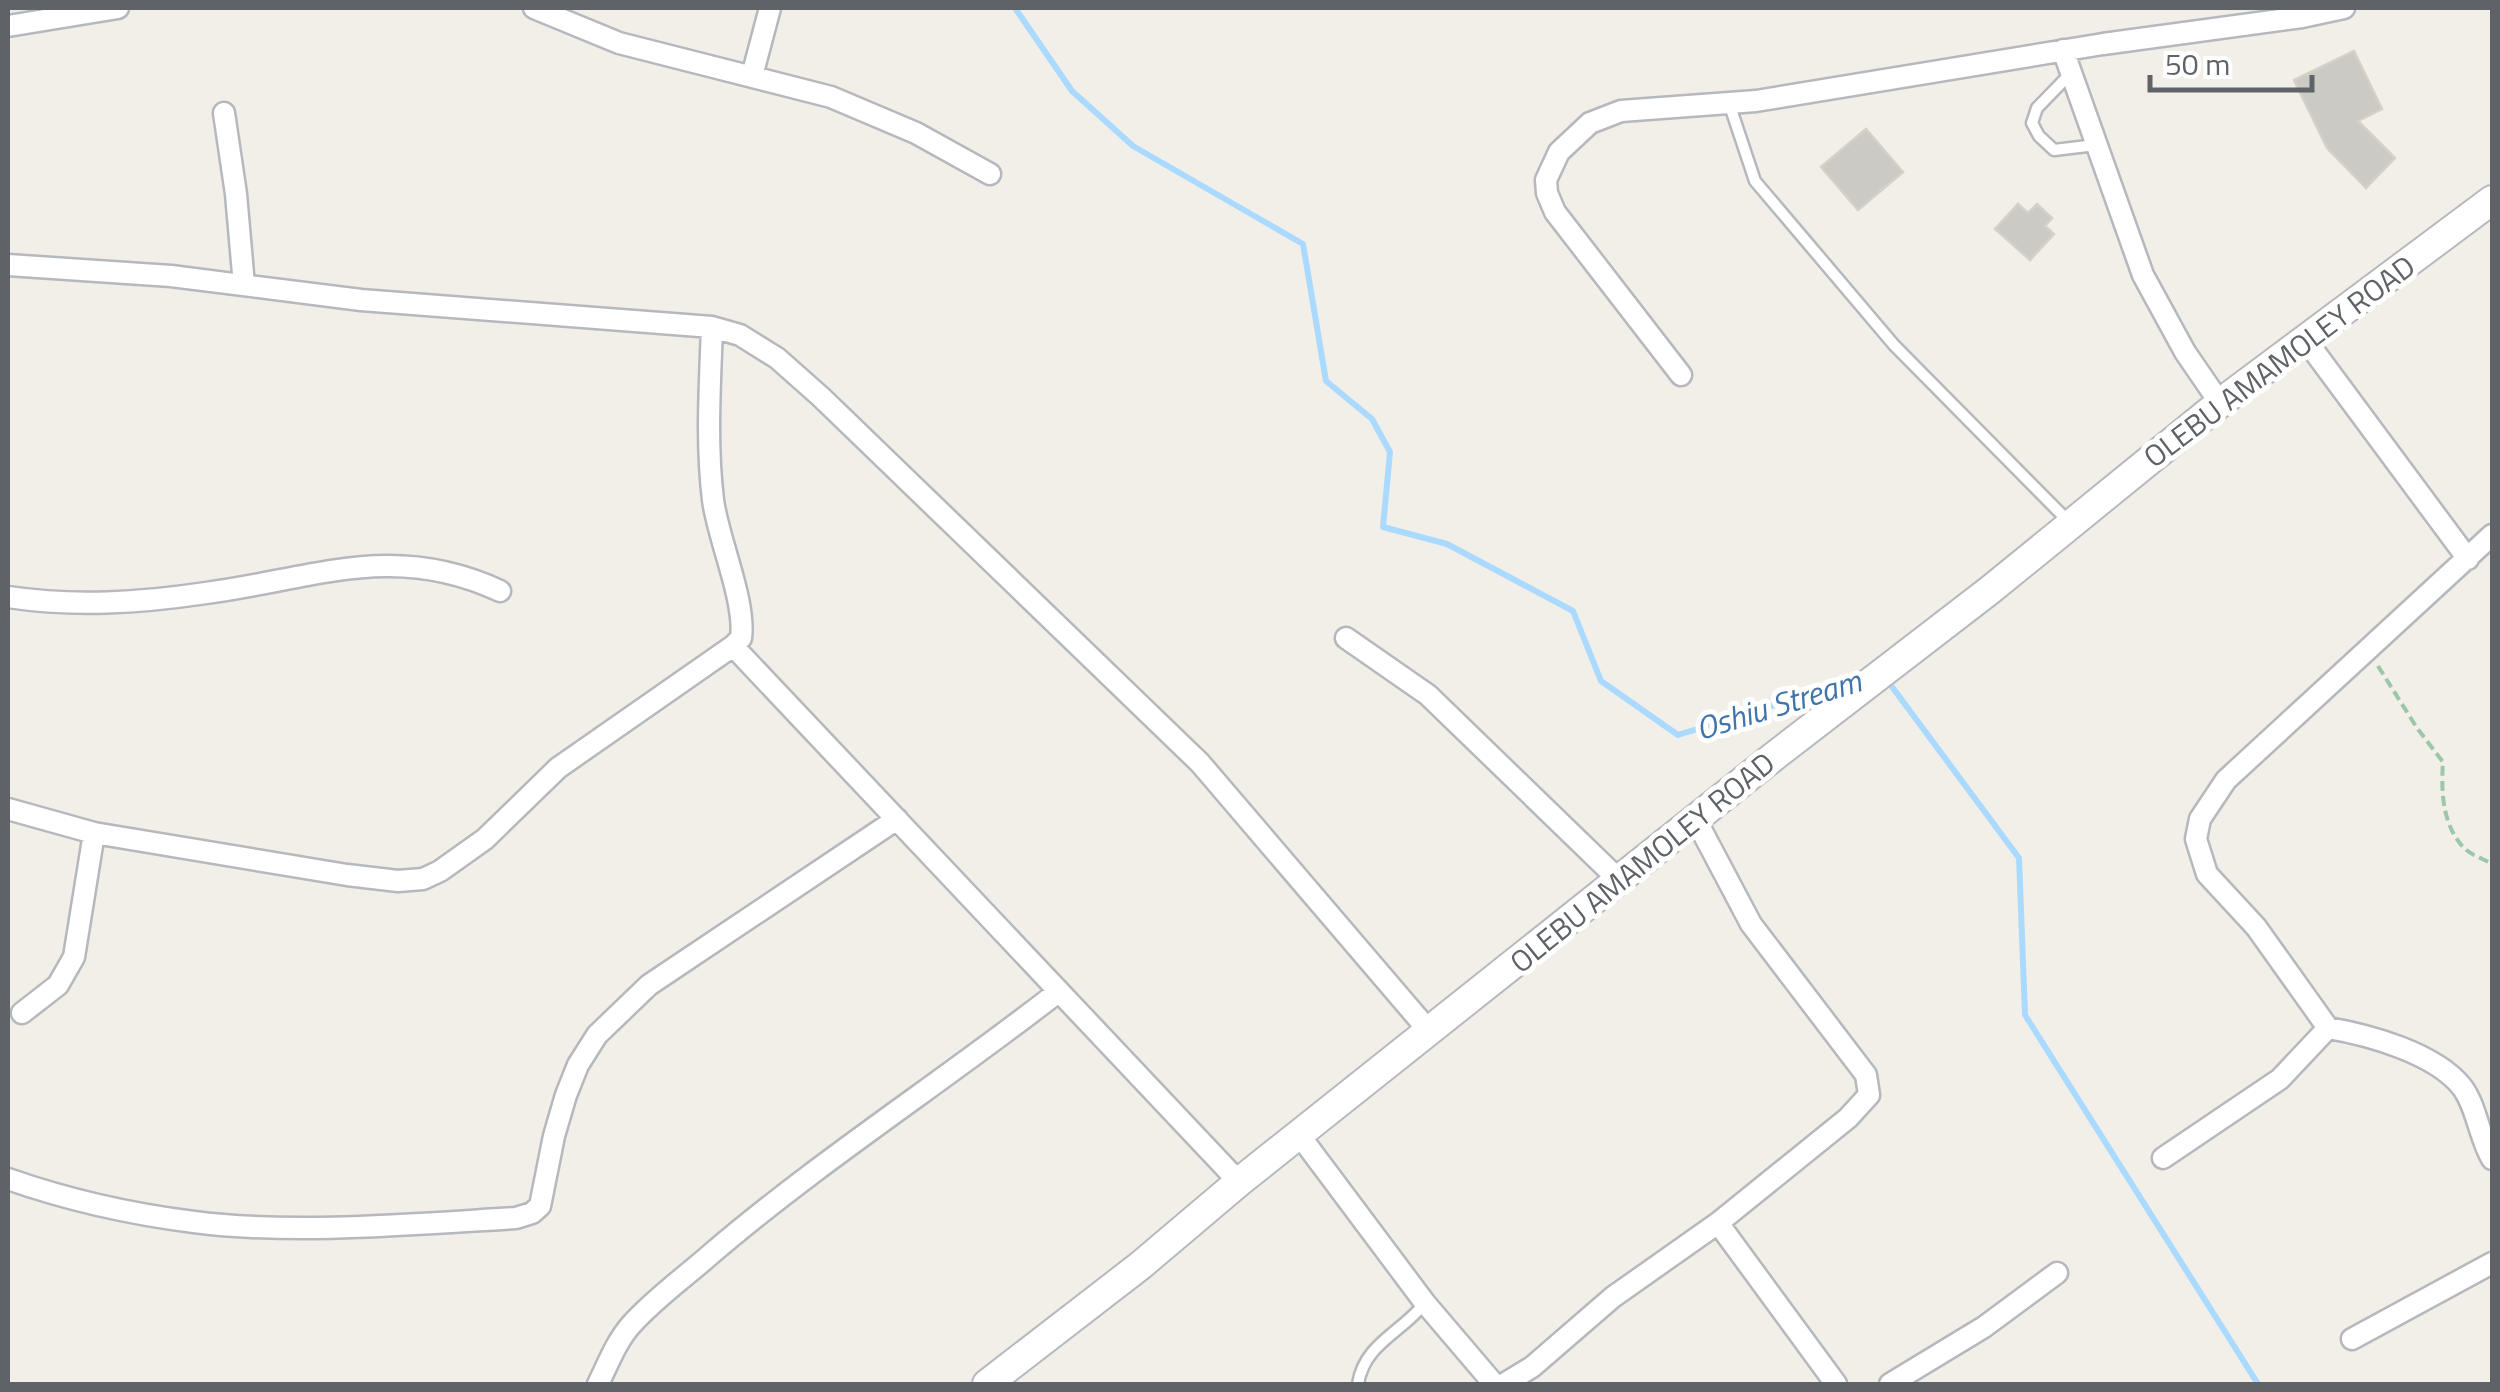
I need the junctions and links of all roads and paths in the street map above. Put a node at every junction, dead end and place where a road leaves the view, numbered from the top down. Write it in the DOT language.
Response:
graph roads {
  1 [pos="118,8"];
  2 [pos="534,8"];
  3 [pos="770,8"];
  4 [pos="2344,8"];
  5 [pos="16,18"];
  6 [pos="2063,50"];
  7 [pos="2070,74"];
  8 [pos="752,76"];
  9 [pos="1730,103"];
  10 [pos="224,113"];
  11 [pos="2096,145"];
  12 [pos="990,174"];
  13 [pos="2492,200"];
  14 [pos="8,264"];
  15 [pos="244,284"];
  16 [pos="712,327"];
  17 [pos="2305,339"];
  18 [pos="1680,375"];
  19 [pos="2220,403"];
  20 [pos="2071,524"];
  21 [pos="2492,535"];
  22 [pos="2468,559"];
  23 [pos="500,591"];
  24 [pos="8,597"];
  25 [pos="1346,638"];
  26 [pos="733,646"];
  27 [pos="2369,650"];
  28 [pos="8,809"];
  29 [pos="897,819"];
  30 [pos="1696,820"];
  31 [pos="94,833"];
  32 [pos="2492,864"];
  33 [pos="1620,880"];
  34 [pos="1058,992"];
  35 [pos="22,1013"];
  36 [pos="2328,1028"];
  37 [pos="1429,1031"];
  38 [pos="1300,1136"];
  39 [pos="2163,1158"];
  40 [pos="2492,1159"];
  41 [pos="8,1179"];
  42 [pos="1239,1182"];
  43 [pos="1718,1224"];
  44 [pos="2492,1263"];
  45 [pos="2057,1273"];
  46 [pos="1425,1303"];
  47 [pos="2352,1339"];
  48 [pos="598,1384"];
  49 [pos="987,1384"];
  50 [pos="1358,1384"];
  51 [pos="1494,1384"];
  52 [pos="1504,1384"];
  53 [pos="1836,1384"];
  54 [pos="1890,1384"];
  1 -- 5 [label="street"];
  2 -- 8 [label="street"];
  3 -- 8 [label="street"];
  4 -- 6 [label="street"];
  6 -- 7 [label="street"];
  6 -- 9 [label="street"];
  7 -- 11 [label="street"];
  7 -- 11 [label="lane"];
  8 -- 12 [label="street"];
  9 -- 18 [label="street"];
  9 -- 20 [label="lane"];
  10 -- 15 [label="street"];
  11 -- 19 [label="street"];
  13 -- 17 [label="street, OLEBU AMAMOLEY ROAD"];
  14 -- 15 [label="street"];
  15 -- 16 [label="street"];
  16 -- 26 [label="street"];
  16 -- 37 [label="street"];
  17 -- 19 [label="street, OLEBU AMAMOLEY ROAD"];
  17 -- 22 [label="street"];
  19 -- 20 [label="street, OLEBU AMAMOLEY ROAD"];
  20 -- 30 [label="street, OLEBU AMAMOLEY ROAD"];
  21 -- 22 [label="street"];
  22 -- 27 [label="street"];
  23 -- 24 [label="street"];
  25 -- 33 [label="street"];
  26 -- 29 [label="street"];
  26 -- 31 [label="street"];
  27 -- 32 [label="path"];
  27 -- 36 [label="street"];
  28 -- 31 [label="street"];
  29 -- 34 [label="street"];
  29 -- 41 [label="street"];
  30 -- 33 [label="street, OLEBU AMAMOLEY ROAD"];
  30 -- 43 [label="street"];
  31 -- 35 [label="street"];
  33 -- 37 [label="street, OLEBU AMAMOLEY ROAD"];
  34 -- 42 [label="street"];
  34 -- 48 [label="street"];
  36 -- 39 [label="street"];
  36 -- 40 [label="street"];
  37 -- 38 [label="street, OLEBU AMAMOLEY ROAD"];
  38 -- 42 [label="street, OLEBU AMAMOLEY ROAD"];
  38 -- 46 [label="street"];
  42 -- 49 [label="street, OLEBU AMAMOLEY ROAD"];
  43 -- 52 [label="street"];
  43 -- 53 [label="street"];
  44 -- 47 [label="street"];
  45 -- 54 [label="street"];
  46 -- 50 [label="lane"];
  46 -- 51 [label="street"];
}
